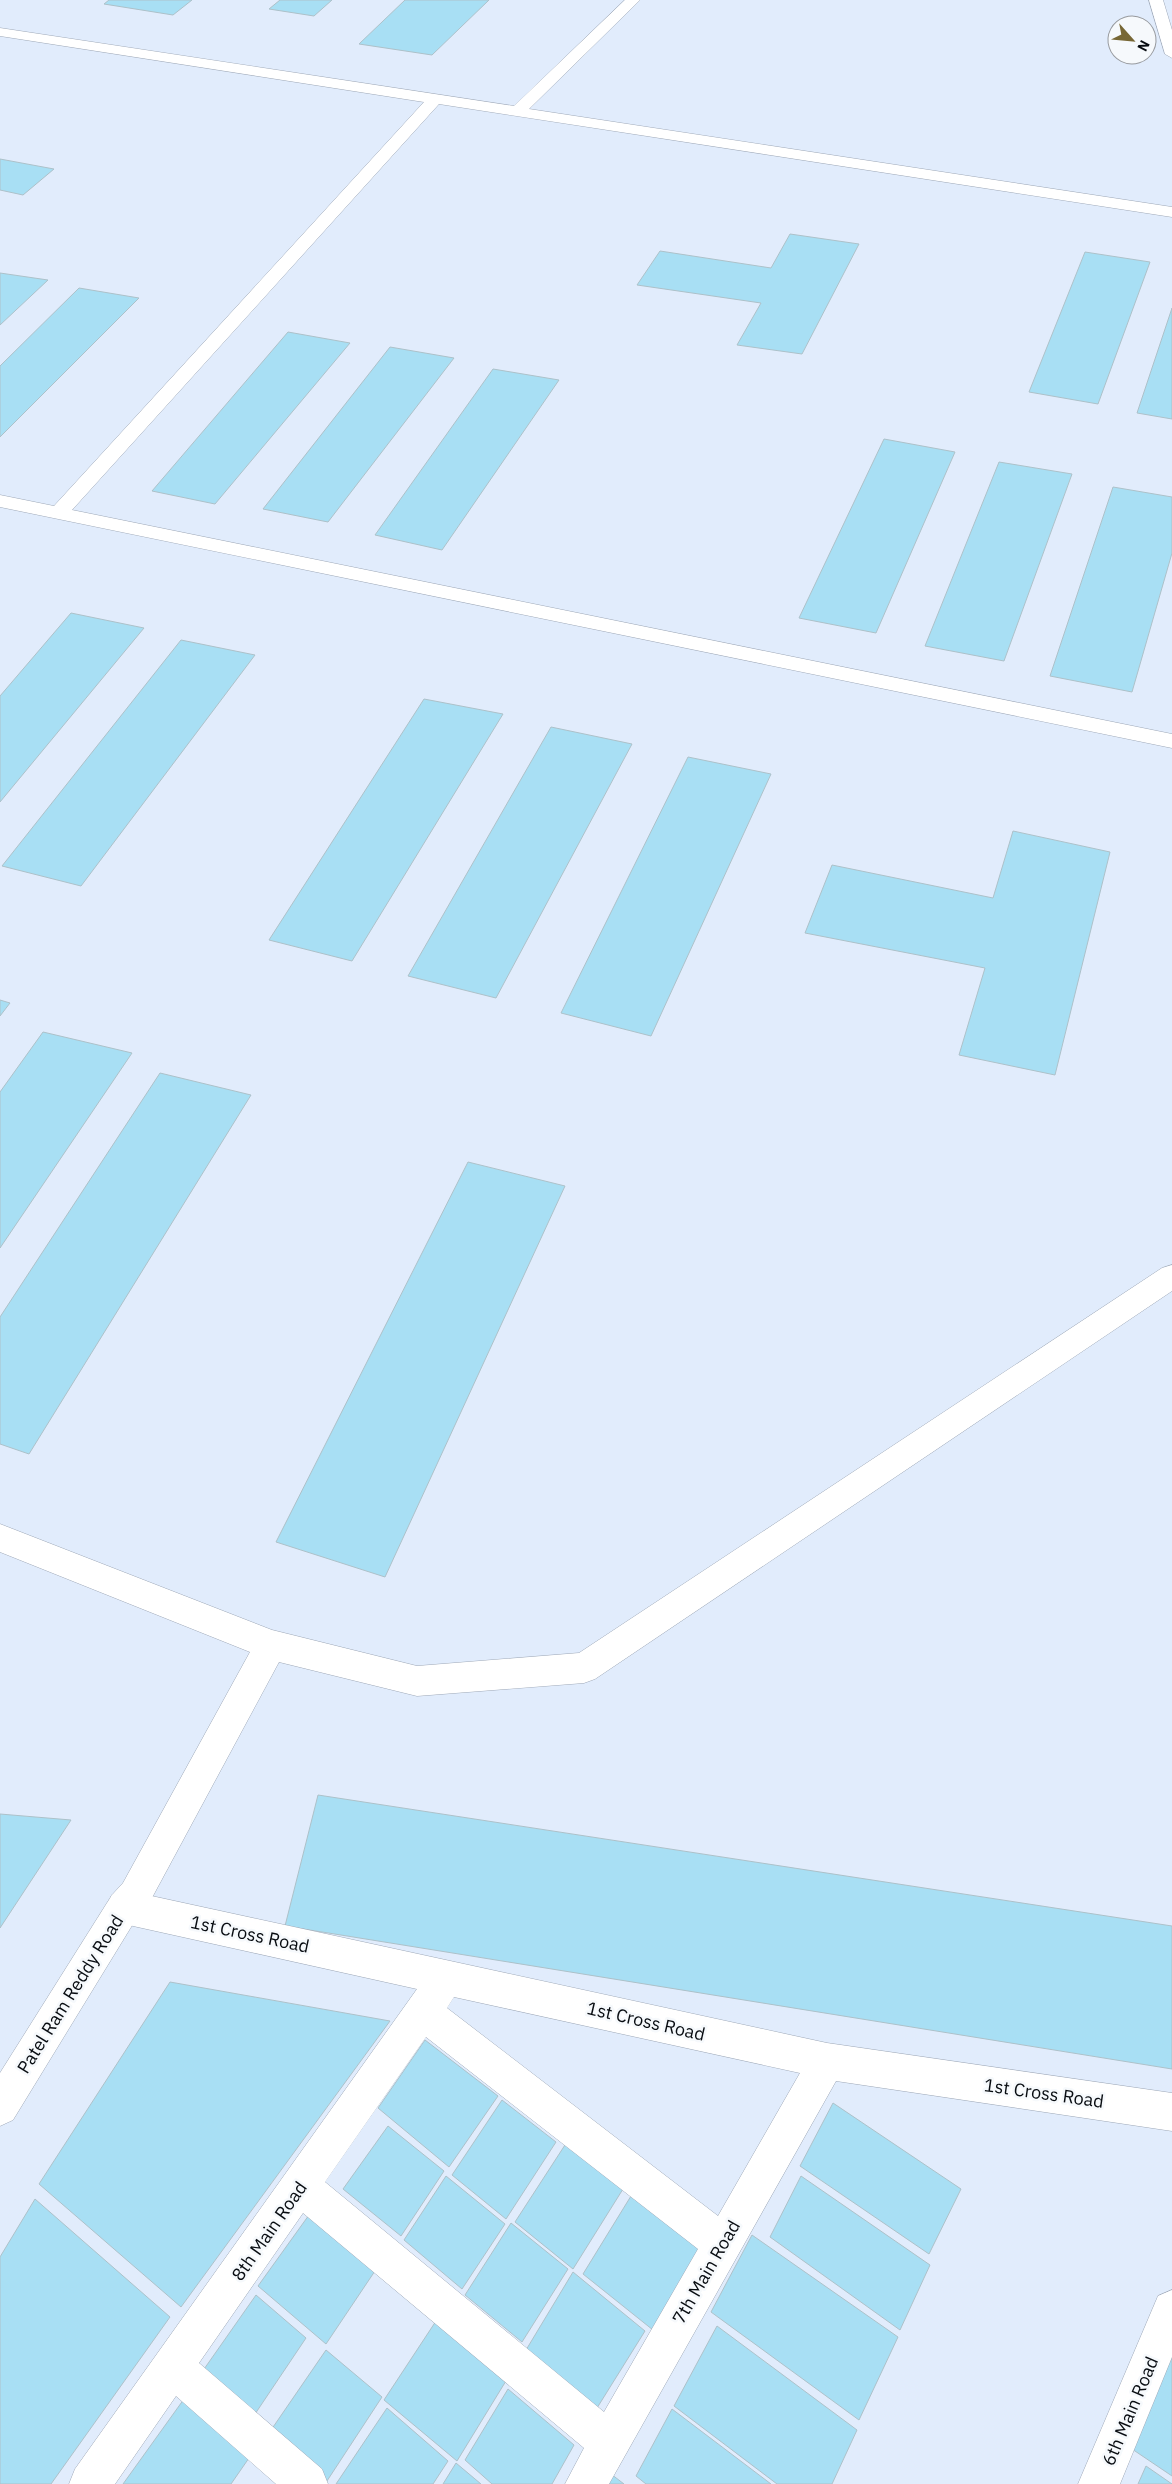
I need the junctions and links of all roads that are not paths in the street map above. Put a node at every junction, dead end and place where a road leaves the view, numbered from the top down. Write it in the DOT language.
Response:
graph roads {
  1 [pos="633,0"];
  2 [pos="1156,0"];
  3 [pos="0,32"];
  4 [pos="1172,54"];
  5 [pos="435,99"];
  6 [pos="517,112"];
  7 [pos="1172,212"];
  8 [pos="0,501"];
  9 [pos="59,513"];
  10 [pos="1172,741"];
  11 [pos="1172,1276"];
  12 [pos="0,1538"];
  13 [pos="271,1645"];
  14 [pos="124,1907"];
  15 [pos="446,1977"];
  16 [pos="422,2011"];
  17 [pos="826,2061"];
  18 [pos="0,2107"];
  19 [pos="1172,2112"];
  20 [pos="300,2186"];
  21 [pos="722,2243"];
  22 [pos="1172,2310"];
  23 [pos="173,2367"];
  24 [pos="609,2442"];
  25 [pos="90,2484"];
  26 [pos="307,2484"];
  27 [pos="586,2484"];
  28 [pos="1099,2484"];
  1 -- 6 [label="street"];
  2 -- 4 [label="street"];
  3 -- 5 [label="street"];
  5 -- 6 [label="street"];
  5 -- 9 [label="street"];
  6 -- 7 [label="street"];
  8 -- 9 [label="street"];
  9 -- 10 [label="street"];
  11 -- 13 [label="street"];
  12 -- 13 [label="street"];
  13 -- 14 [label="street, Patel Ram Reddy Road"];
  14 -- 15 [label="street, 1st Cross Road"];
  14 -- 18 [label="street, Patel Ram Reddy Road"];
  15 -- 16 [label="street, 8th Main Road"];
  15 -- 17 [label="street, 1st Cross Road"];
  16 -- 20 [label="street, 8th Main Road"];
  16 -- 21 [label="street"];
  17 -- 19 [label="street, 1st Cross Road"];
  17 -- 21 [label="street, 7th Main Road"];
  20 -- 23 [label="street, 8th Main Road"];
  20 -- 24 [label="street"];
  21 -- 24 [label="street, 7th Main Road"];
  22 -- 28 [label="street, 6th Main Road"];
  23 -- 25 [label="street, 8th Main Road"];
  23 -- 26 [label="street"];
  24 -- 27 [label="street, 7th Main Road"];
}
